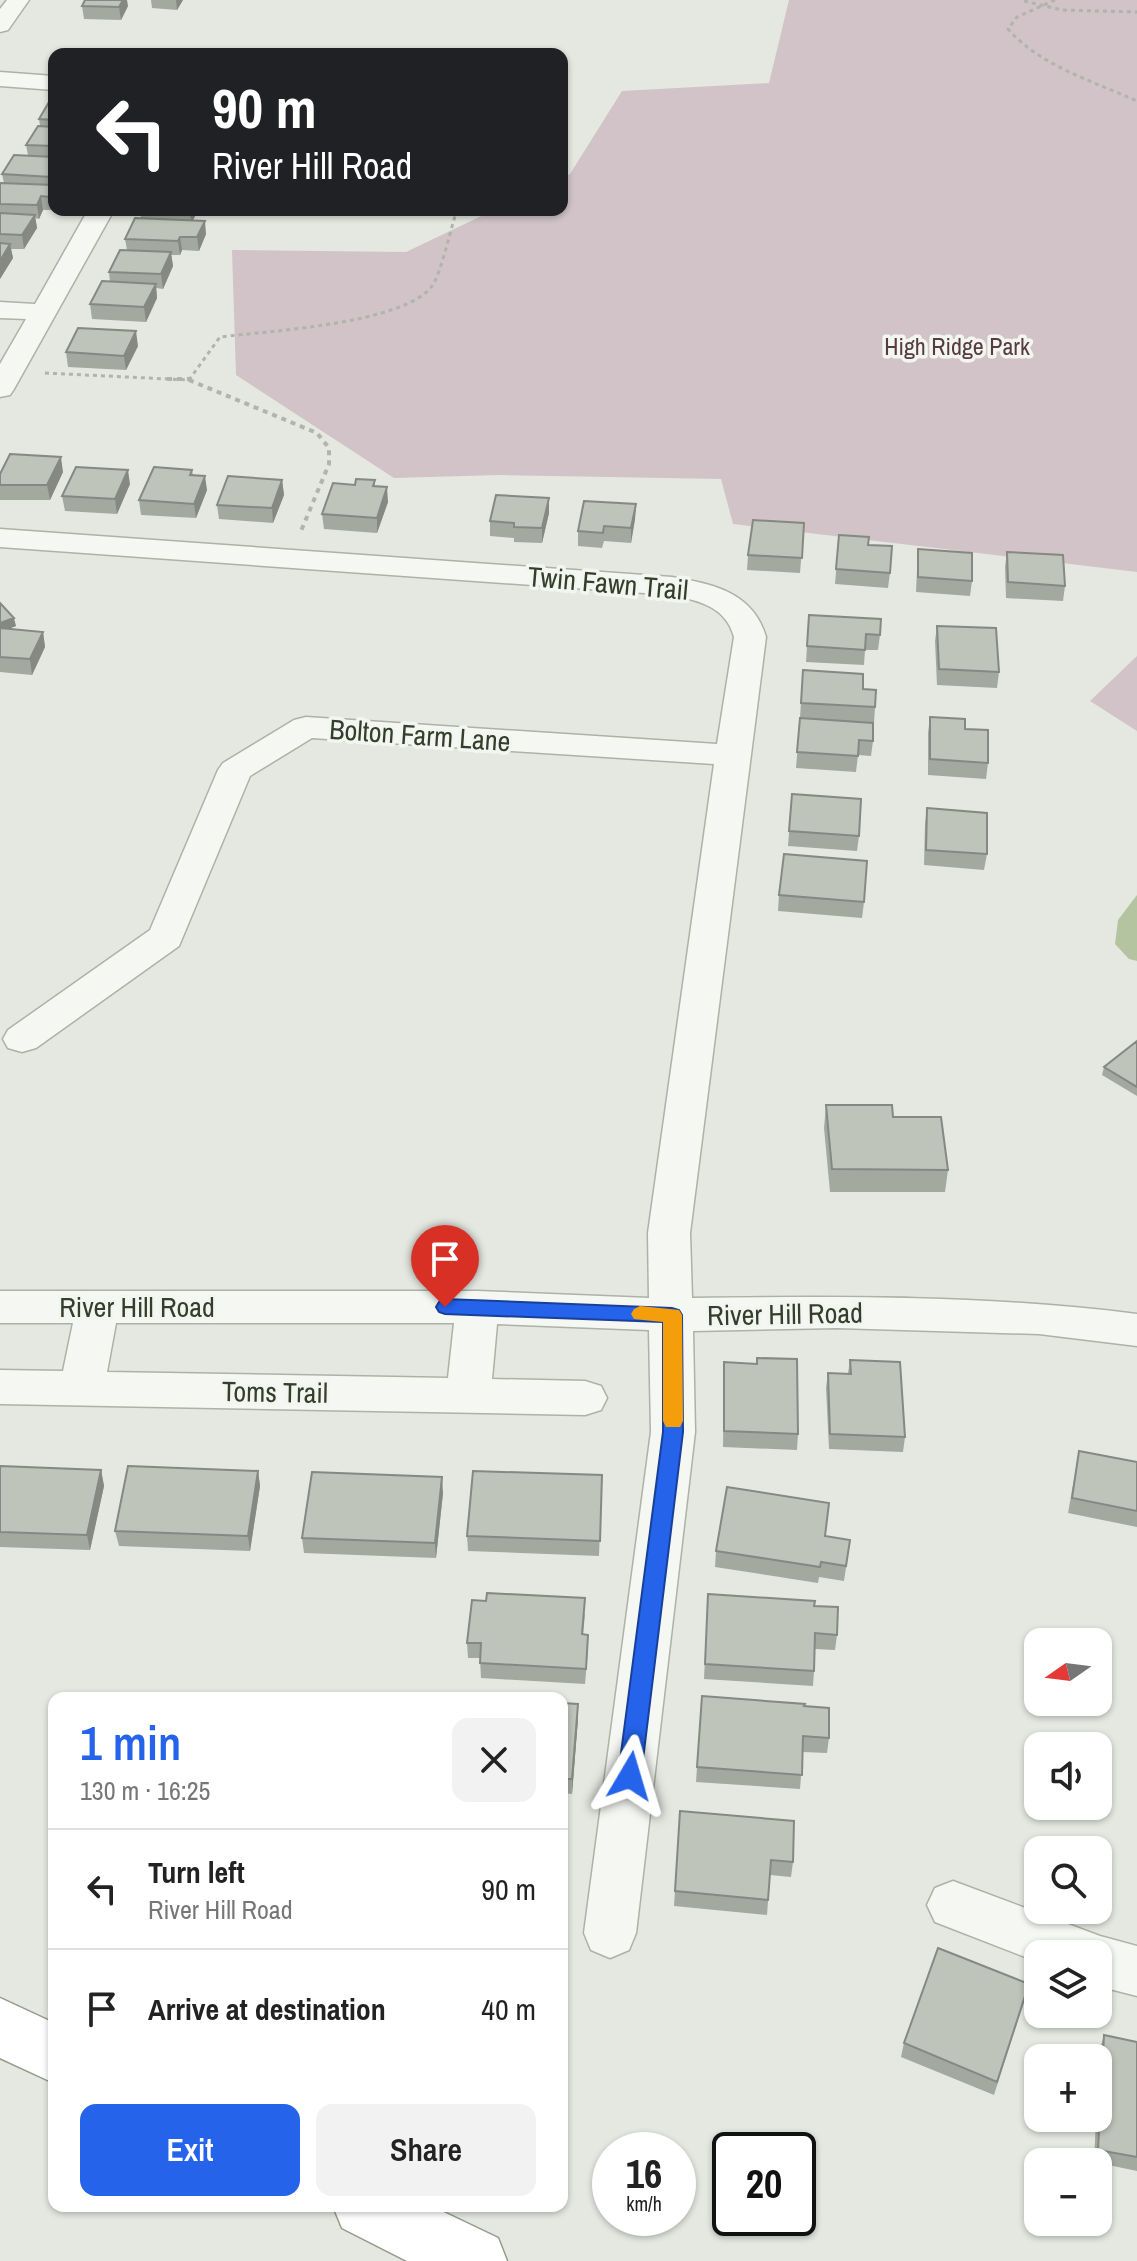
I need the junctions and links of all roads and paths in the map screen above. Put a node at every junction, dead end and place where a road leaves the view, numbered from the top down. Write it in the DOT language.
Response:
graph roads {
  1 [pos="18,0"];
  2 [pos="1055,0"];
  3 [pos="1024,1"];
  4 [pos="1042,6"];
  5 [pos="1137,12"];
  6 [pos="0,25"];
  7 [pos="0,79"];
  8 [pos="48,83"];
  9 [pos="1137,101"];
  10 [pos="98,216"];
  11 [pos="455,216"];
  12 [pos="0,310"];
  13 [pos="42,312"];
  14 [pos="5,380"];
  15 [pos="189,380"];
  16 [pos="0,538"];
  17 [pos="290,557"];
  18 [pos="733,755"];
  19 [pos="22,1039"];
  20 [pos="0,1307"];
  21 [pos="477,1307"];
  22 [pos="98,1308"];
  23 [pos="672,1315"];
  24 [pos="1137,1330"];
  25 [pos="0,1387"];
  26 [pos="82,1388"];
  27 [pos="468,1396"];
  28 [pos="585,1398"];
  29 [pos="953,1905"];
  30 [pos="610,1933"];
  31 [pos="1044,1940"];
  32 [pos="1112,1965"];
  33 [pos="1137,1971"];
  34 [pos="0,2027"];
  35 [pos="48,2051"];
  36 [pos="375,2212"];
  37 [pos="465,2259"];
  1 -- 6 [label="street"];
  2 -- 4 [label="path"];
  3 -- 4 [label="path"];
  4 -- 5 [label="path"];
  4 -- 9 [label="path"];
  7 -- 8 [label="street"];
  10 -- 13 [label="street"];
  11 -- 15 [label="path"];
  12 -- 13 [label="street"];
  13 -- 14 [label="street"];
  14 -- 15 [label="path"];
  15 -- 17 [label="path"];
  16 -- 17 [label="street, Twin Fawn Trail"];
  17 -- 18 [label="street, Twin Fawn Trail"];
  18 -- 19 [label="street, Bolton Farm Lane"];
  18 -- 23 [label="street, Twin Fawn Trail"];
  20 -- 22 [label="street, River Hill Road"];
  21 -- 22 [label="street, River Hill Road"];
  21 -- 23 [label="street, River Hill Road"];
  21 -- 27 [label="street"];
  22 -- 26 [label="street"];
  23 -- 24 [label="street, River Hill Road"];
  23 -- 30 [label="street, Twin Fawn Trail"];
  25 -- 26 [label="street, Toms Trail"];
  26 -- 27 [label="street, Toms Trail"];
  27 -- 28 [label="street, Toms Trail"];
  29 -- 31 [label="street"];
  32 -- 33 [label="street"];
  34 -- 35 [label="highway"];
  36 -- 37 [label="highway"];
}
